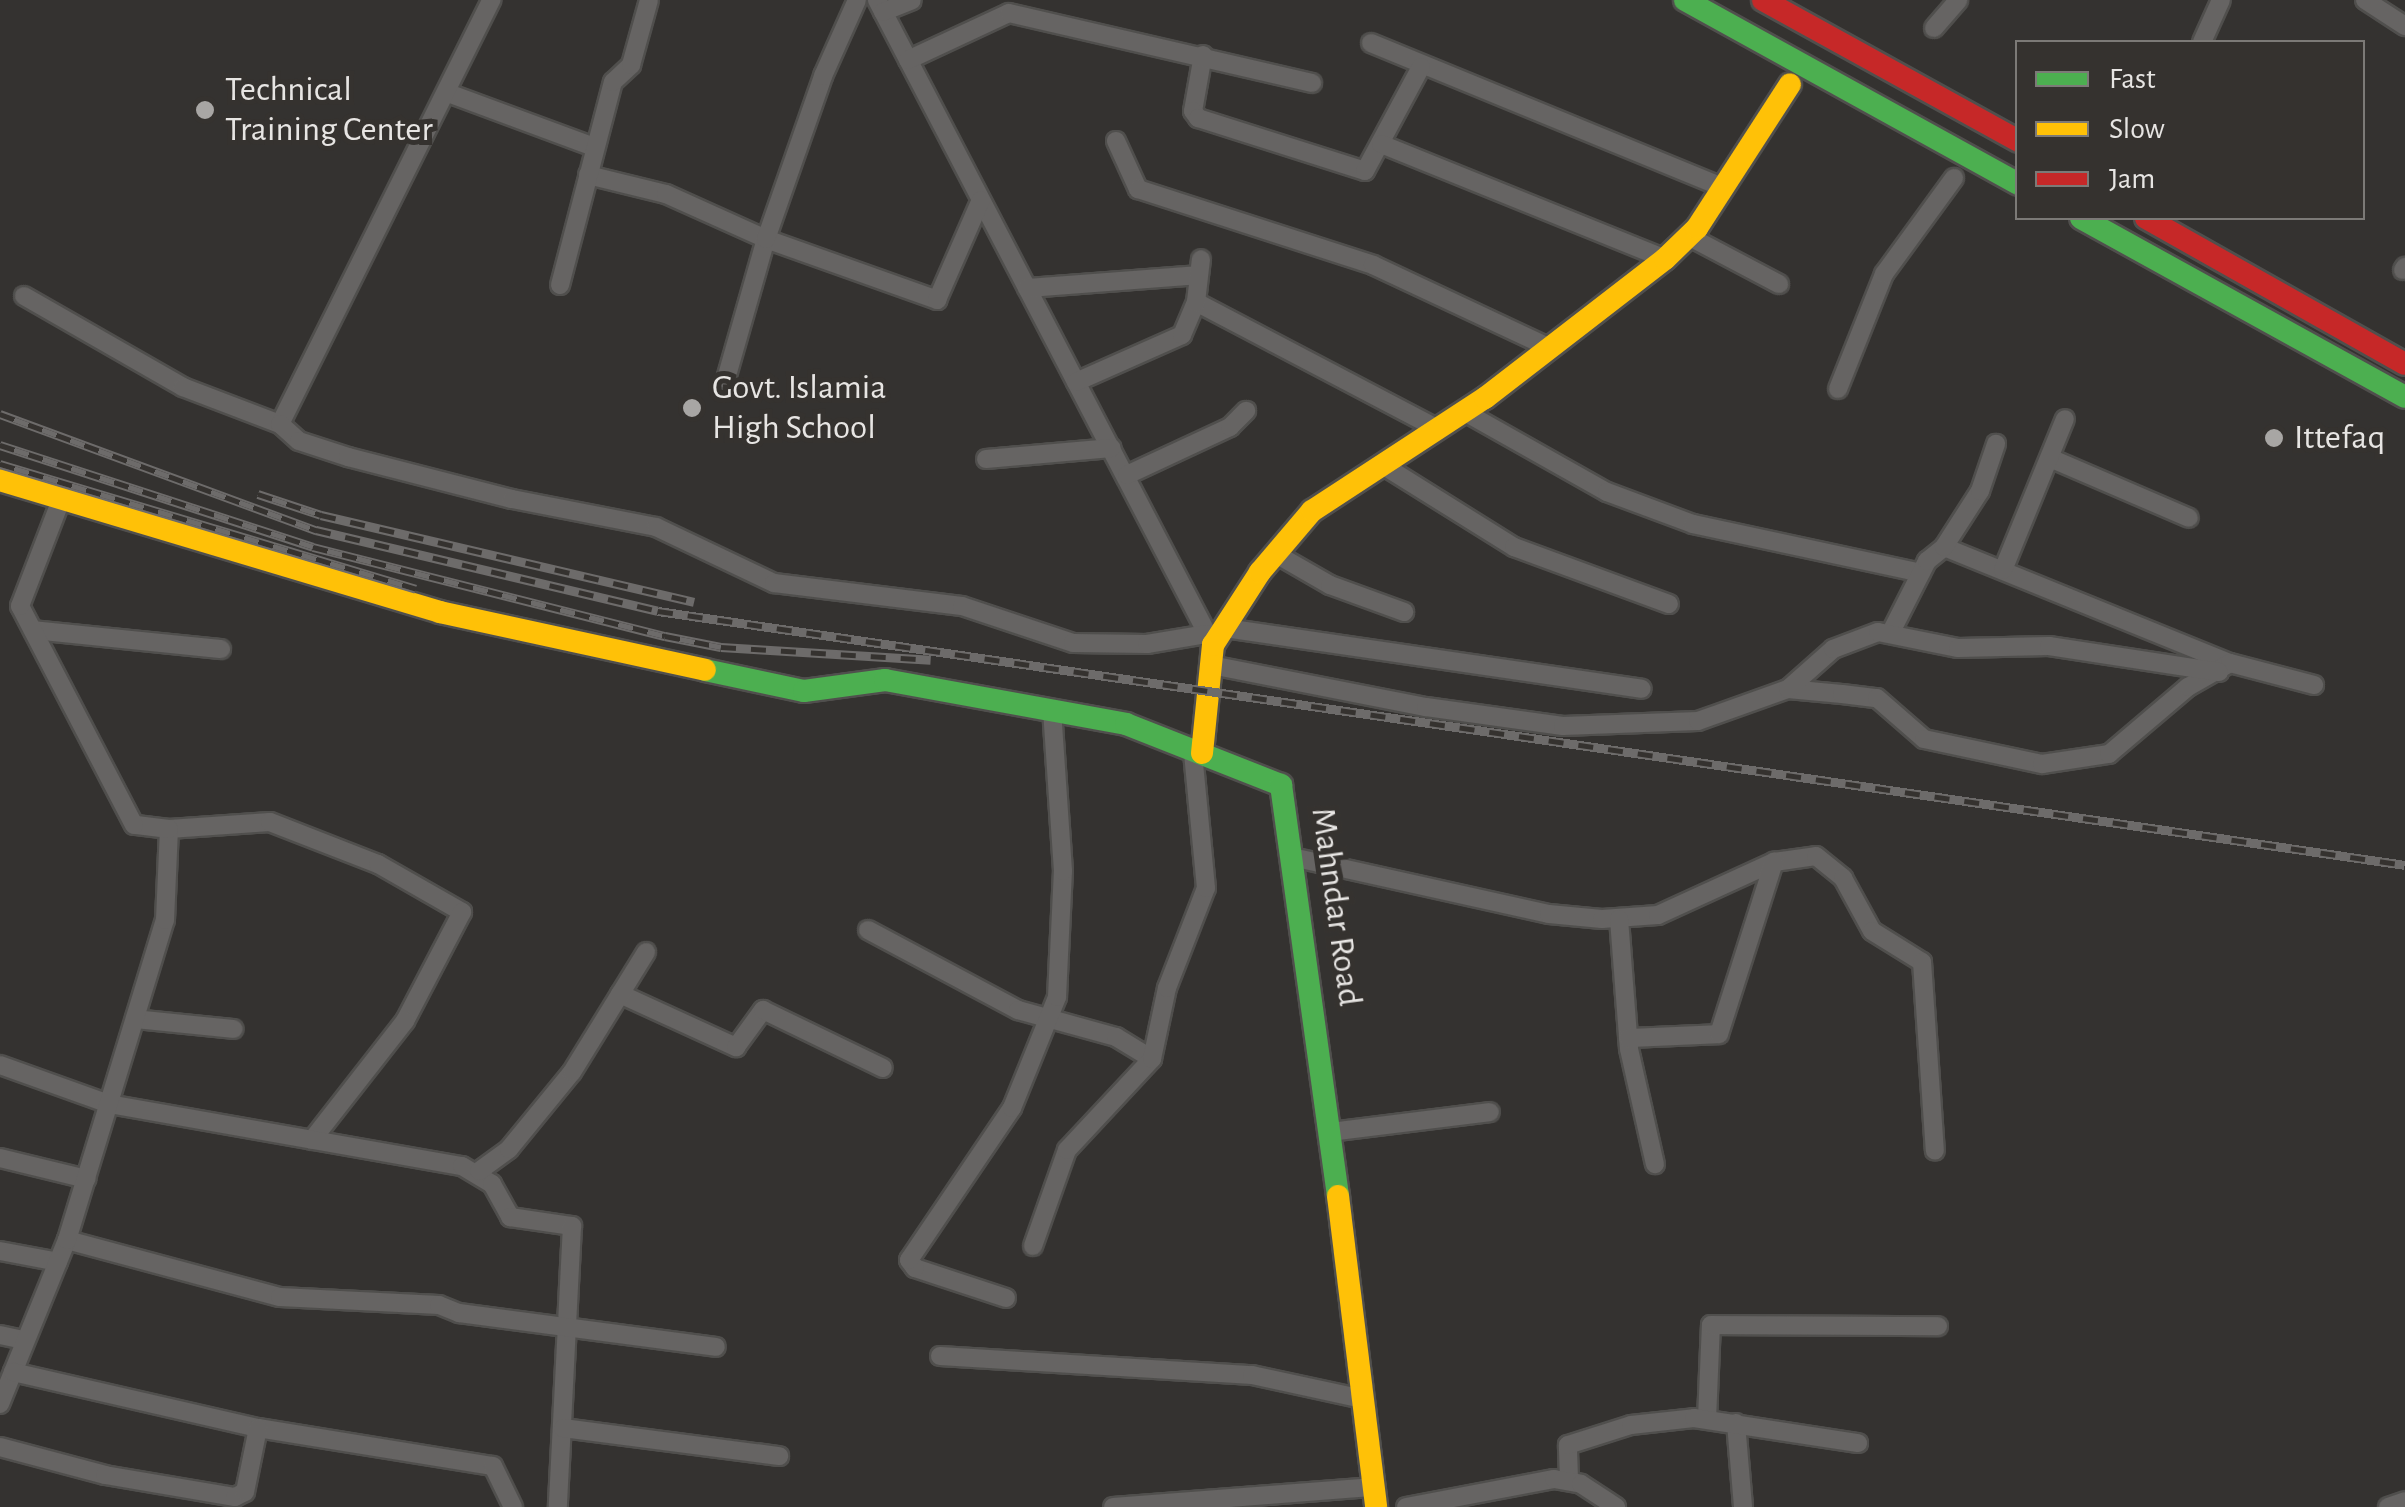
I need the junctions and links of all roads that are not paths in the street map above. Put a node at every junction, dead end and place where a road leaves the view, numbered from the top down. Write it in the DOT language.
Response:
graph roads {
  1 [pos="491,0"];
  2 [pos="649,0"];
  3 [pos="857,0"];
  4 [pos="912,0"];
  5 [pos="1685,0"];
  6 [pos="1763,0"];
  7 [pos="1958,0"];
  8 [pos="2221,0"];
  9 [pos="2376,3"];
  10 [pos="880,6"];
  11 [pos="1005,6"];
  12 [pos="2405,26"];
  13 [pos="1934,28"];
  14 [pos="2203,40"];
  15 [pos="1372,43"];
  16 [pos="1203,55"];
  17 [pos="908,60"];
  18 [pos="1421,68"];
  19 [pos="1312,82"];
  20 [pos="1790,84"];
  21 [pos="448,92"];
  22 [pos="1983,121"];
  23 [pos="2015,140"];
  24 [pos="1116,141"];
  25 [pos="1381,144"];
  26 [pos="594,148"];
  27 [pos="1965,156"];
  28 [pos="588,175"];
  29 [pos="1954,178"];
  30 [pos="2015,182"];
  31 [pos="1719,186"];
  32 [pos="981,200"];
  33 [pos="2084,220"];
  34 [pos="2150,220"];
  35 [pos="1688,236"];
  36 [pos="766,240"];
  37 [pos="1666,259"];
  38 [pos="1779,284"];
  39 [pos="560,285"];
  40 [pos="1027,288"];
  41 [pos="24,296"];
  42 [pos="1196,302"];
  43 [pos="1548,347"];
  44 [pos="2405,364"];
  45 [pos="726,379"];
  46 [pos="1076,382"];
  47 [pos="1838,389"];
  48 [pos="2405,398"];
  49 [pos="1246,411"];
  50 [pos="1463,412"];
  51 [pos="2065,419"];
  52 [pos="280,424"];
  53 [pos="1434,427"];
  54 [pos="1996,444"];
  55 [pos="1112,448"];
  56 [pos="2050,458"];
  57 [pos="986,460"];
  58 [pos="1380,464"];
  59 [pos="1127,476"];
  60 [pos="0,480"];
  61 [pos="61,500"];
  62 [pos="2189,518"];
  63 [pos="1944,548"];
  64 [pos="1276,554"];
  65 [pos="2004,570"];
  66 [pos="1921,573"];
  67 [pos="1669,604"];
  68 [pos="1404,612"];
  69 [pos="32,630"];
  70 [pos="1890,632"];
  71 [pos="1214,643"];
  72 [pos="221,649"];
  73 [pos="2224,668"];
  74 [pos="2314,684"];
  75 [pos="1642,689"];
  76 [pos="1788,689"];
  77 [pos="1052,711"];
  78 [pos="1198,752"];
  79 [pos="169,829"];
  80 [pos="1292,857"];
  81 [pos="1774,862"];
  82 [pos="1620,918"];
  83 [pos="868,930"];
  84 [pos="646,952"];
  85 [pos="620,994"];
  86 [pos="134,1019"];
  87 [pos="1050,1020"];
  88 [pos="233,1029"];
  89 [pos="1628,1038"];
  90 [pos="1152,1060"];
  91 [pos="0,1065"];
  92 [pos="883,1068"];
  93 [pos="109,1104"];
  94 [pos="1490,1112"];
  95 [pos="1330,1132"];
  96 [pos="312,1140"];
  97 [pos="1934,1151"];
  98 [pos="0,1158"];
  99 [pos="1654,1164"];
  100 [pos="479,1171"];
  101 [pos="87,1179"];
  102 [pos="67,1240"];
  103 [pos="1033,1246"];
  104 [pos="0,1251"];
  105 [pos="58,1262"];
  106 [pos="1006,1298"];
  107 [pos="1938,1326"];
  108 [pos="568,1328"];
  109 [pos="0,1334"];
  110 [pos="24,1340"];
  111 [pos="716,1347"];
  112 [pos="940,1356"];
  113 [pos="14,1372"];
  114 [pos="1363,1399"];
  115 [pos="0,1404"];
  116 [pos="1707,1420"];
  117 [pos="1736,1423"];
  118 [pos="258,1428"];
  119 [pos="563,1428"];
  120 [pos="1858,1443"];
  121 [pos="0,1447"];
  122 [pos="779,1456"];
  123 [pos="1569,1479"];
  124 [pos="1375,1497"];
  125 [pos="2405,1501"];
  126 [pos="513,1507"];
  127 [pos="558,1507"];
  128 [pos="1113,1507"];
  129 [pos="1406,1507"];
  130 [pos="1616,1507"];
  131 [pos="1743,1507"];
  132 [pos="2388,1507"];
  1 -- 21 [label="street"];
  2 -- 26 [label="street"];
  3 -- 36 [label="street"];
  4 -- 10 [label="street"];
  5 -- 27 [label="main road"];
  6 -- 22 [label="main road"];
  7 -- 13 [label="street"];
  8 -- 14 [label="street"];
  9 -- 12 [label="street"];
  10 -- 17 [label="street"];
  11 -- 16 [label="street"];
  11 -- 17 [label="street"];
  15 -- 18 [label="street"];
  16 -- 19 [label="street"];
  16 -- 25 [label="street"];
  17 -- 32 [label="street"];
  18 -- 25 [label="street"];
  18 -- 31 [label="street"];
  20 -- 31 [label="main road"];
  21 -- 26 [label="street"];
  21 -- 52 [label="street"];
  22 -- 23 [label="main road"];
  22 -- 27 [label="main road"];
  24 -- 43 [label="street"];
  25 -- 37 [label="street"];
  26 -- 28 [label="street"];
  27 -- 30 [label="main road"];
  28 -- 36 [label="street"];
  28 -- 39 [label="street"];
  29 -- 47 [label="street"];
  31 -- 35 [label="main road"];
  32 -- 36 [label="street"];
  32 -- 40 [label="street"];
  33 -- 48 [label="main road"];
  34 -- 44 [label="main road"];
  35 -- 37 [label="main road"];
  35 -- 38 [label="street"];
  36 -- 45 [label="street"];
  37 -- 43 [label="main road"];
  40 -- 42 [label="street"];
  40 -- 46 [label="street"];
  41 -- 52 [label="street"];
  42 -- 46 [label="street"];
  42 -- 53 [label="street"];
  43 -- 50 [label="main road"];
  46 -- 55 [label="street"];
  49 -- 59 [label="street"];
  50 -- 53 [label="main road"];
  50 -- 66 [label="street"];
  51 -- 56 [label="street"];
  52 -- 71 [label="street"];
  53 -- 58 [label="main road"];
  54 -- 63 [label="street"];
  55 -- 57 [label="street"];
  55 -- 59 [label="street"];
  56 -- 62 [label="street"];
  56 -- 65 [label="street"];
  58 -- 64 [label="main road"];
  58 -- 67 [label="street"];
  59 -- 71 [label="street"];
  60 -- 61 [label="main road"];
  61 -- 69 [label="street"];
  61 -- 77 [label="main road"];
  63 -- 65 [label="street"];
  63 -- 66 [label="street"];
  64 -- 68 [label="street"];
  64 -- 71 [label="main road"];
  65 -- 73 [label="street"];
  66 -- 70 [label="street"];
  69 -- 72 [label="street"];
  69 -- 79 [label="street"];
  70 -- 73 [label="street"];
  70 -- 76 [label="street"];
  71 -- 75 [label="street"];
  71 -- 76 [label="street"];
  71 -- 78 [label="main road"];
  73 -- 74 [label="street"];
  73 -- 76 [label="street"];
  77 -- 78 [label="main road"];
  77 -- 87 [label="street"];
  78 -- 80 [label="main road, Mahndar Road"];
  78 -- 90 [label="street"];
  79 -- 86 [label="street"];
  79 -- 96 [label="street"];
  80 -- 82 [label="street"];
  80 -- 95 [label="main road, Mahndar Road"];
  81 -- 82 [label="street"];
  81 -- 89 [label="street"];
  81 -- 97 [label="street"];
  82 -- 89 [label="street"];
  83 -- 87 [label="street"];
  84 -- 85 [label="street"];
  85 -- 92 [label="street"];
  85 -- 100 [label="street"];
  86 -- 88 [label="street"];
  86 -- 93 [label="street"];
  87 -- 90 [label="street"];
  87 -- 106 [label="street"];
  89 -- 99 [label="street"];
  90 -- 103 [label="street"];
  91 -- 93 [label="street"];
  93 -- 96 [label="street"];
  93 -- 101 [label="street"];
  94 -- 95 [label="street"];
  95 -- 114 [label="main road, Mahndar Road"];
  96 -- 100 [label="street"];
  98 -- 101 [label="street"];
  100 -- 108 [label="street"];
  101 -- 102 [label="street"];
  102 -- 105 [label="street"];
  102 -- 108 [label="street"];
  104 -- 105 [label="street"];
  105 -- 110 [label="street"];
  107 -- 116 [label="street"];
  108 -- 111 [label="street"];
  108 -- 119 [label="street"];
  109 -- 110 [label="street"];
  110 -- 113 [label="street"];
  112 -- 114 [label="street"];
  113 -- 115 [label="street"];
  113 -- 118 [label="street"];
  114 -- 124 [label="main road, Mahndar Road"];
  116 -- 117 [label="street"];
  116 -- 123 [label="street"];
  117 -- 120 [label="street"];
  117 -- 131 [label="street"];
  118 -- 121 [label="street"];
  118 -- 126 [label="street"];
  119 -- 122 [label="street"];
  119 -- 127 [label="street"];
  123 -- 129 [label="street"];
  123 -- 130 [label="street"];
  124 -- 128 [label="street"];
  125 -- 132 [label="street"];
}
